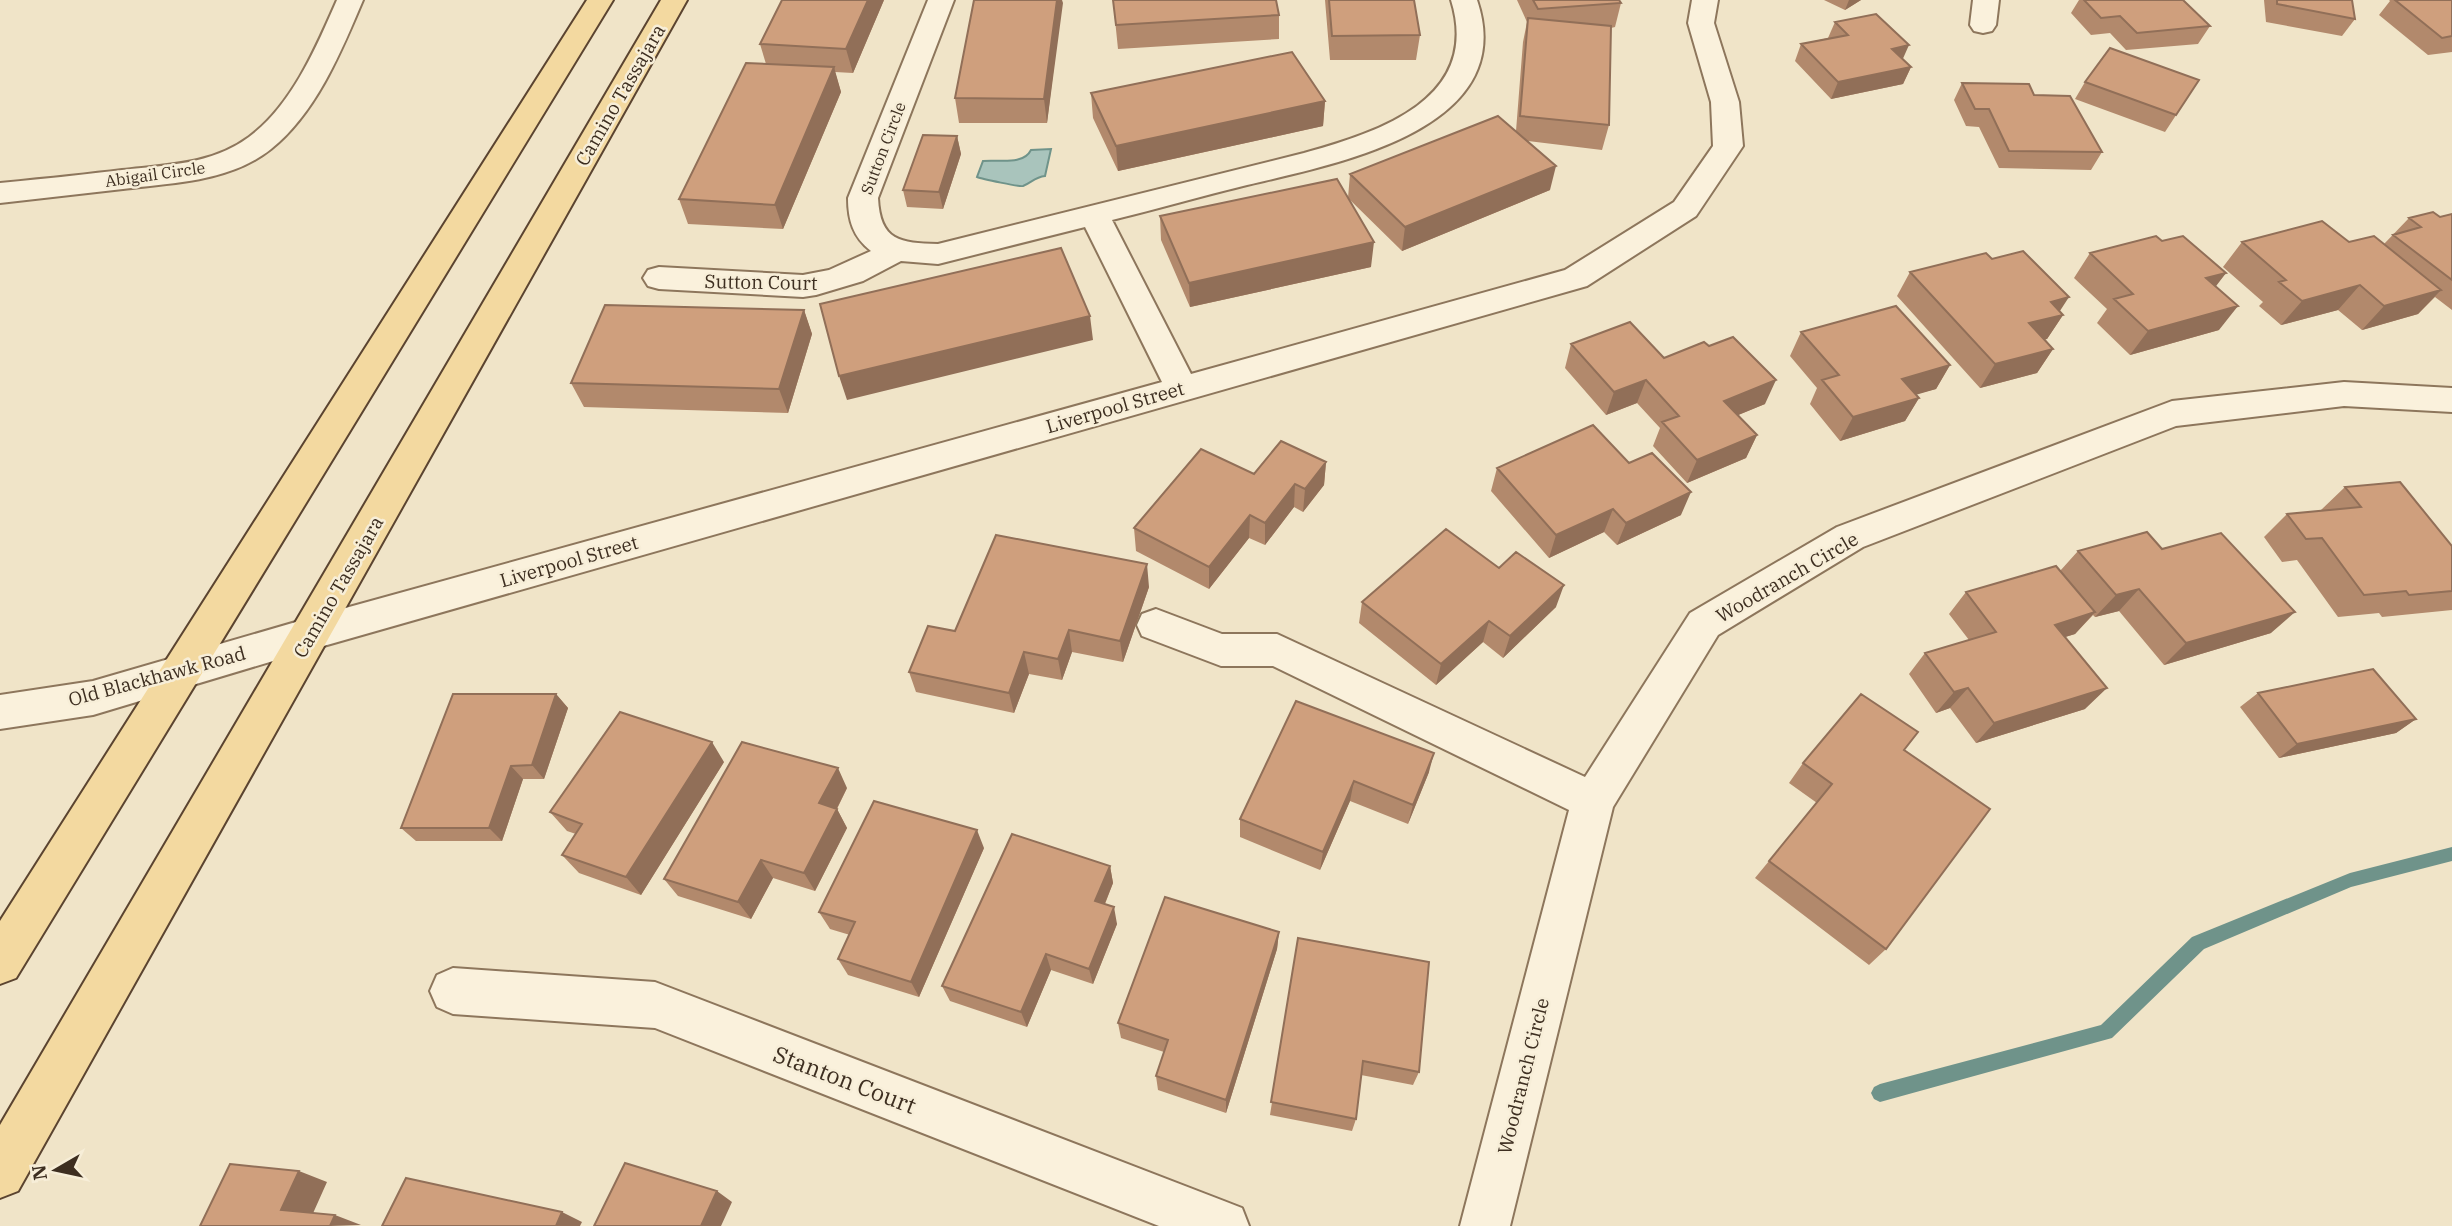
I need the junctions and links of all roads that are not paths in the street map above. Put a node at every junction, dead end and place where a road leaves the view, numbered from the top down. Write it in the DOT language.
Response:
graph roads {
  1 [pos="350,0"];
  2 [pos="600,0"];
  3 [pos="674,0"];
  4 [pos="941,0"];
  5 [pos="1464,0"];
  6 [pos="1705,0"];
  7 [pos="0,193"];
  8 [pos="1095,216"];
  9 [pos="897,250"];
  10 [pos="659,278"];
  11 [pos="1182,389"];
  12 [pos="2452,400"];
  13 [pos="1156,625"];
  14 [pos="313,633"];
  15 [pos="181,672"];
  16 [pos="0,712"];
  17 [pos="1593,801"];
  18 [pos="0,962"];
  19 [pos="453,991"];
  20 [pos="0,1173"];
  21 [pos="1224,1226"];
  22 [pos="1485,1226"];
  1 -- 7 [label="street, Abigail Circle"];
  2 -- 15 [label="main road"];
  3 -- 14 [label="main road, Camino Tassajara"];
  4 -- 9 [label="street, Sutton Circle"];
  5 -- 8 [label="street, Sutton Circle"];
  6 -- 11 [label="street, Liverpool Street"];
  8 -- 9 [label="street, Sutton Circle"];
  8 -- 11 [label="street"];
  9 -- 10 [label="street, Sutton Court"];
  11 -- 14 [label="street, Liverpool Street"];
  12 -- 17 [label="street, Woodranch Circle"];
  13 -- 17 [label="street"];
  14 -- 15 [label="street, Old Blackhawk Road"];
  14 -- 20 [label="main road, Camino Tassajara"];
  15 -- 16 [label="street, Old Blackhawk Road"];
  15 -- 18 [label="main road"];
  17 -- 22 [label="street, Woodranch Circle"];
  19 -- 21 [label="street, Stanton Court"];
}
